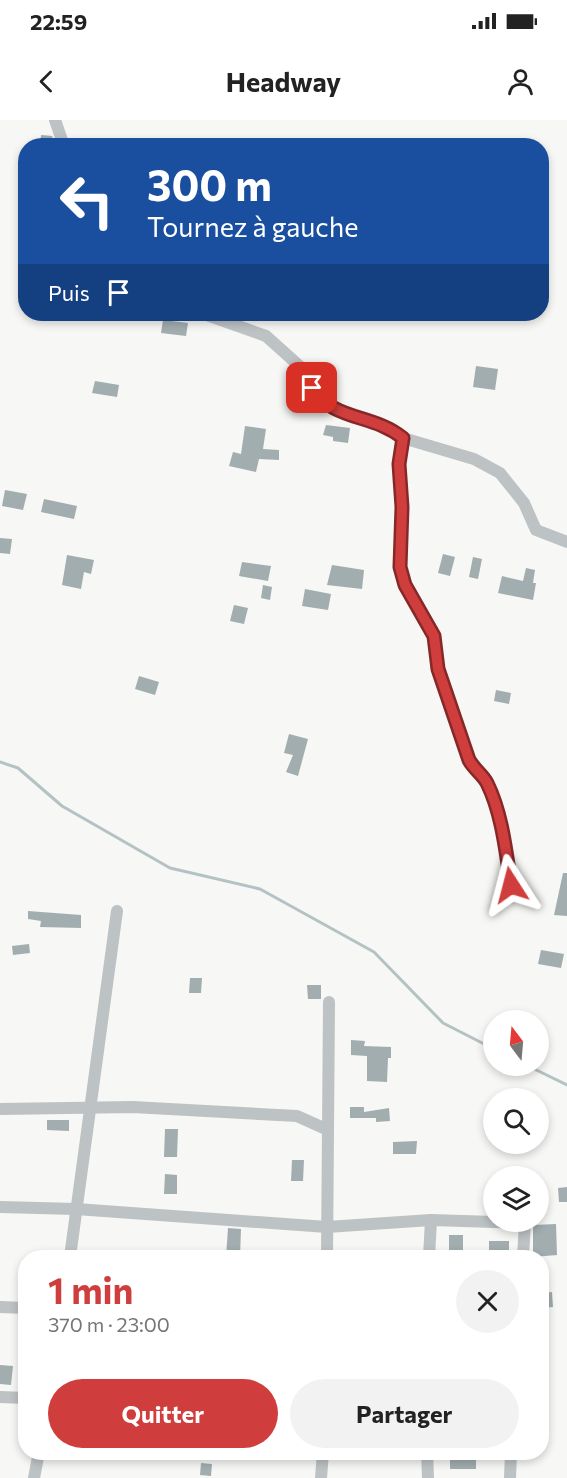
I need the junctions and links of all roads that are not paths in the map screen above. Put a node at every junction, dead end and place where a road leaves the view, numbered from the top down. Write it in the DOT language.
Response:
graph roads {
  1 [pos="55,120"];
  2 [pos="61,138"];
  3 [pos="224,321"];
  4 [pos="403,438"];
  5 [pos="567,542"];
  6 [pos="511,885"];
  7 [pos="117,910"];
  8 [pos="329,1002"];
  9 [pos="90,1108"];
  10 [pos="0,1109"];
  11 [pos="328,1130"];
  12 [pos="0,1207"];
  13 [pos="76,1209"];
  14 [pos="431,1220"];
  15 [pos="327,1227"];
  16 [pos="71,1250"];
  17 [pos="327,1250"];
  18 [pos="429,1250"];
  19 [pos="523,1250"];
  20 [pos="0,1307"];
  21 [pos="18,1308"];
  22 [pos="0,1397"];
  23 [pos="18,1398"];
  24 [pos="37,1460"];
  25 [pos="322,1460"];
  26 [pos="427,1460"];
  27 [pos="511,1460"];
  28 [pos="34,1478"];
  29 [pos="321,1478"];
  30 [pos="428,1478"];
  31 [pos="510,1478"];
  1 -- 2 [label="street"];
  3 -- 4 [label="street"];
  4 -- 5 [label="street"];
  4 -- 6 [label="street"];
  7 -- 9 [label="street"];
  8 -- 11 [label="street"];
  9 -- 10 [label="street"];
  9 -- 11 [label="street"];
  9 -- 13 [label="street"];
  11 -- 15 [label="street"];
  12 -- 13 [label="street"];
  13 -- 15 [label="street"];
  13 -- 16 [label="street"];
  14 -- 15 [label="street"];
  14 -- 18 [label="street"];
  14 -- 19 [label="street"];
  15 -- 17 [label="street"];
  20 -- 21 [label="street"];
  22 -- 23 [label="street"];
  24 -- 28 [label="street"];
  25 -- 29 [label="street"];
  26 -- 30 [label="street"];
  27 -- 31 [label="street"];
}
